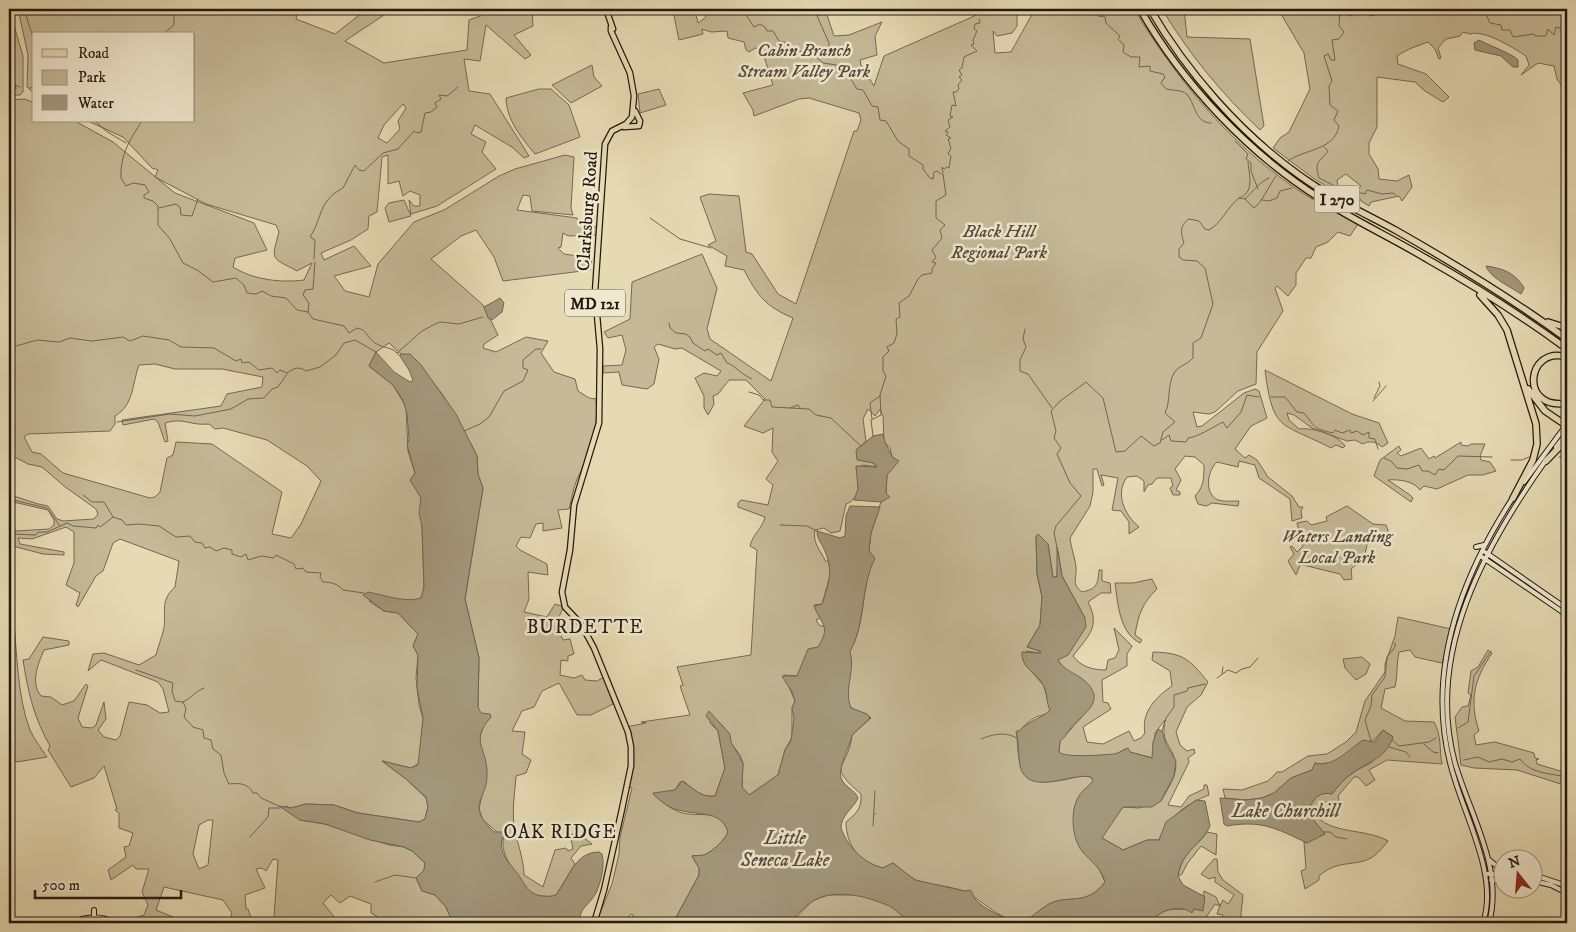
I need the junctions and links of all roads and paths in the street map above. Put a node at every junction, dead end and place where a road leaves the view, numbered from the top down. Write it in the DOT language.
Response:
graph roads {
  1 [pos="606,9"];
  2 [pos="1140,9"];
  3 [pos="1150,9"];
  4 [pos="633,118"];
  5 [pos="631,126"];
  6 [pos="610,134"];
  7 [pos="1467,284"];
  8 [pos="1513,303"];
  9 [pos="1567,328"];
  10 [pos="1567,339"];
  11 [pos="1567,349"];
  12 [pos="1567,356"];
  13 [pos="1518,364"];
  14 [pos="1567,403"];
  15 [pos="1567,425"];
  16 [pos="1567,433"];
  17 [pos="1567,439"];
  18 [pos="1546,461"];
  19 [pos="1529,473"];
  20 [pos="1513,498"];
  21 [pos="1486,543"];
  22 [pos="1476,547"];
  23 [pos="1481,552"];
  24 [pos="1487,553"];
  25 [pos="1484,559"];
  26 [pos="1567,609"];
  27 [pos="1567,615"];
  28 [pos="1488,858"];
  29 [pos="1494,864"];
  30 [pos="1486,874"];
  31 [pos="1492,874"];
  32 [pos="1544,878"];
  33 [pos="1486,880"];
  34 [pos="1493,880"];
  35 [pos="1544,883"];
  36 [pos="1567,886"];
  37 [pos="1567,893"];
  38 [pos="94,910"];
  39 [pos="94,918"];
  40 [pos="71,923"];
  41 [pos="115,923"];
  42 [pos="594,923"];
  43 [pos="1483,923"];
  44 [pos="1488,923"];
  1 -- 4 [label="main road"];
  2 -- 7 [label="highway, I 270"];
  3 -- 8 [label="highway, I 270"];
  4 -- 5 [label="main road"];
  4 -- 5 [label="main road"];
  4 -- 6 [label="main road, Clarksburg Road"];
  5 -- 6 [label="main road, Clarksburg Road"];
  6 -- 42 [label="main road, Clarksburg Road / MD 121"];
  7 -- 11 [label="highway, I 270"];
  7 -- 13 [label="highway"];
  8 -- 9 [label="highway"];
  8 -- 10 [label="highway, I 270"];
  12 -- 14 [label="highway"];
  13 -- 15 [label="highway"];
  13 -- 19 [label="highway"];
  15 -- 19 [label="main road"];
  16 -- 18 [label="main road"];
  17 -- 18 [label="highway"];
  18 -- 24 [label="main road"];
  19 -- 20 [label="highway"];
  20 -- 21 [label="main road"];
  21 -- 22 [label="main road"];
  21 -- 23 [label="main road"];
  23 -- 24 [label="main road"];
  23 -- 25 [label="main road"];
  23 -- 30 [label="main road"];
  24 -- 25 [label="main road"];
  24 -- 26 [label="main road"];
  25 -- 27 [label="main road"];
  25 -- 28 [label="main road"];
  28 -- 29 [label="main road"];
  28 -- 31 [label="main road"];
  30 -- 31 [label="main road"];
  30 -- 33 [label="main road"];
  31 -- 34 [label="main road"];
  32 -- 36 [label="main road"];
  33 -- 34 [label="main road"];
  33 -- 43 [label="main road"];
  34 -- 44 [label="main road"];
  35 -- 37 [label="main road"];
  38 -- 39 [label="main road"];
  39 -- 40 [label="main road"];
  39 -- 41 [label="main road"];
}
